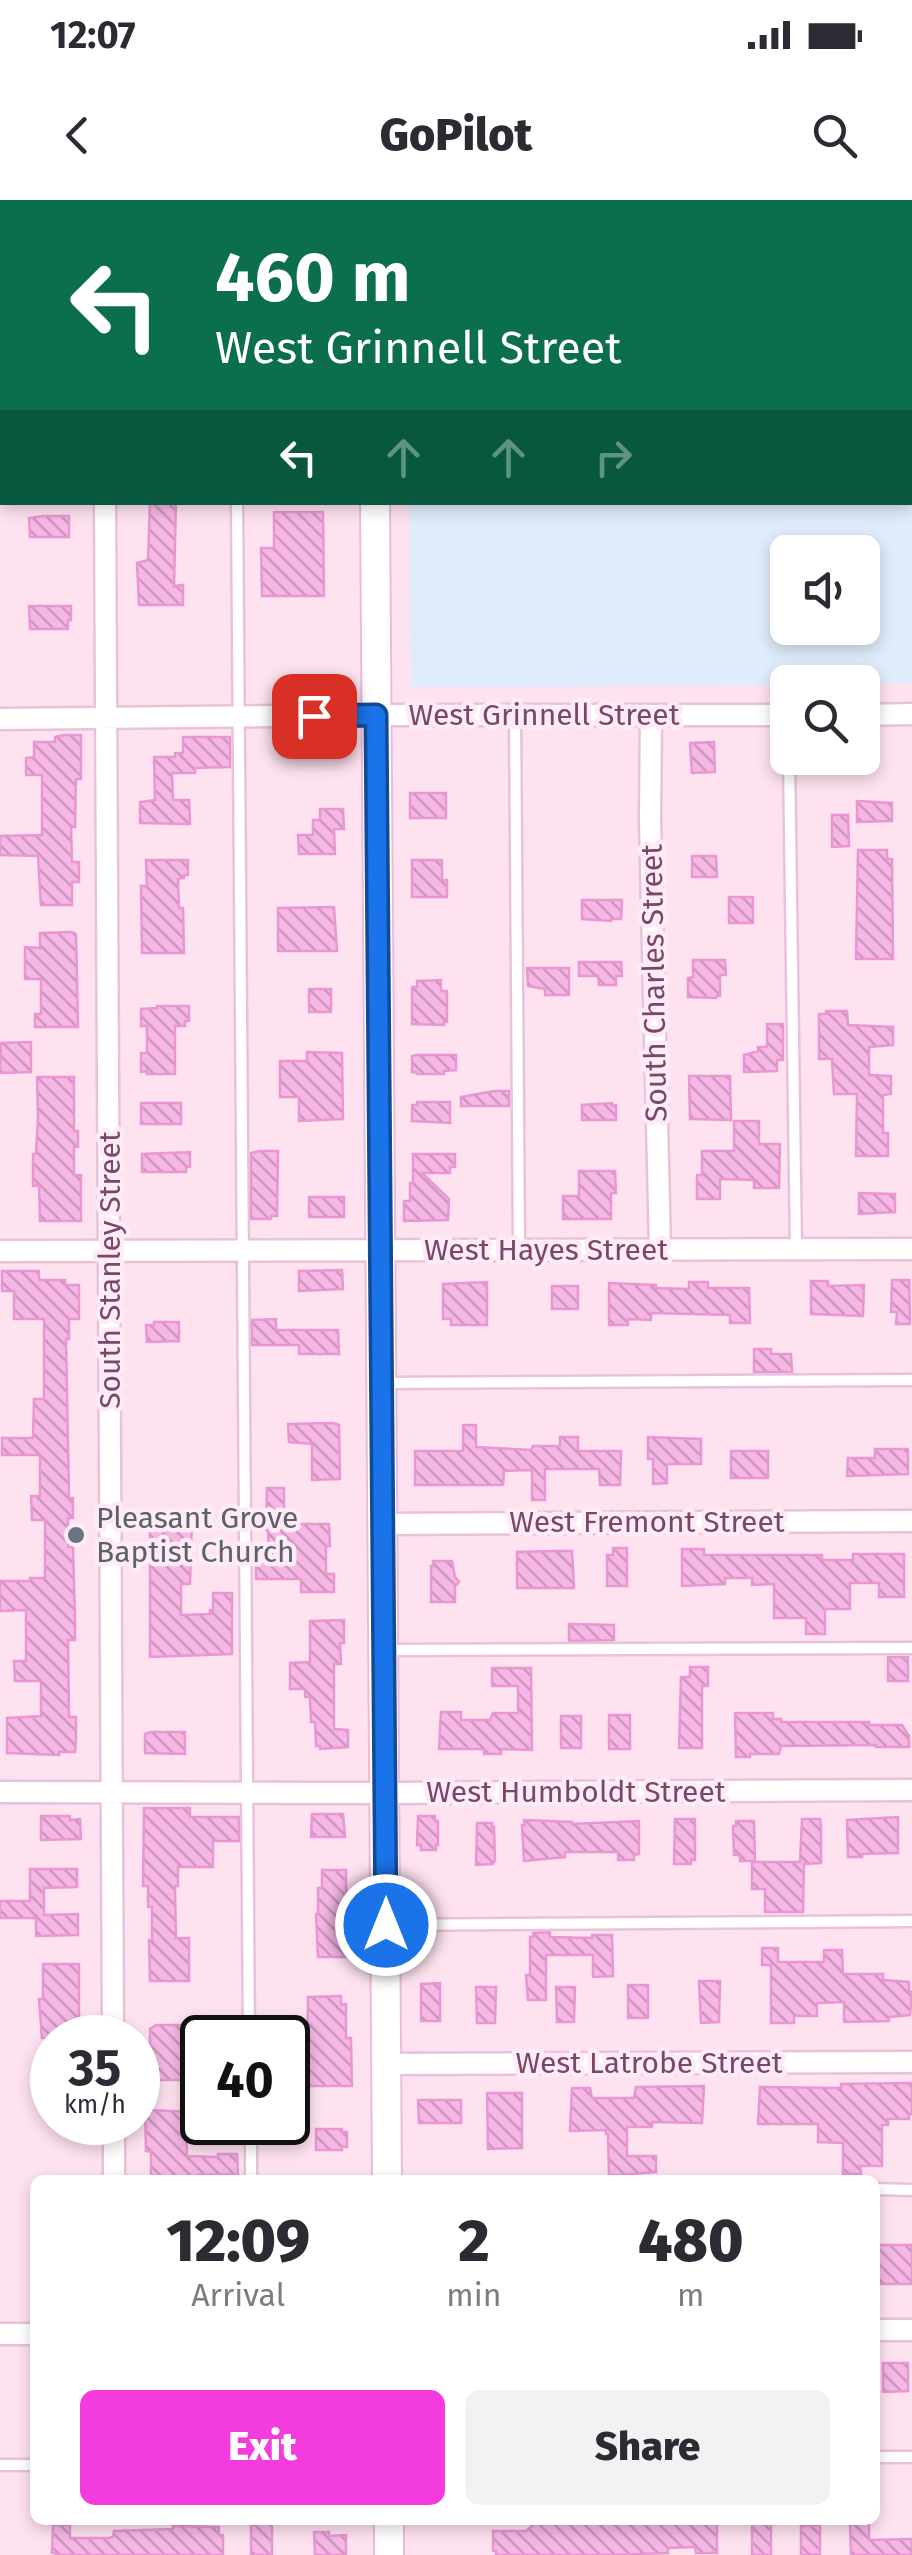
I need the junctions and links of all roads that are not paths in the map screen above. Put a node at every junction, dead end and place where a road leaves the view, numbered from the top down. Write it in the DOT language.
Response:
graph roads {
  1 [pos="106,505"];
  2 [pos="237,505"];
  3 [pos="375,505"];
  4 [pos="880,714"];
  5 [pos="912,714"];
  6 [pos="376,715"];
  7 [pos="514,715"];
  8 [pos="651,715"];
  9 [pos="770,715"];
  10 [pos="240,716"];
  11 [pos="107,718"];
  12 [pos="0,719"];
  13 [pos="789,775"];
  14 [pos="912,1249"];
  15 [pos="110,1250"];
  16 [pos="244,1250"];
  17 [pos="380,1250"];
  18 [pos="519,1250"];
  19 [pos="660,1250"];
  20 [pos="796,1250"];
  21 [pos="0,1251"];
  22 [pos="912,1380"];
  23 [pos="381,1383"];
  24 [pos="912,1521"];
  25 [pos="382,1524"];
  26 [pos="912,1648"];
  27 [pos="383,1650"];
  28 [pos="912,1790"];
  29 [pos="0,1792"];
  30 [pos="113,1793"];
  31 [pos="246,1793"];
  32 [pos="384,1794"];
  33 [pos="912,1921"];
  34 [pos="386,1925"];
  35 [pos="114,2015"];
  36 [pos="250,2015"];
  37 [pos="912,2062"];
  38 [pos="386,2064"];
  39 [pos="114,2145"];
  40 [pos="250,2145"];
  41 [pos="114,2175"];
  42 [pos="251,2175"];
  43 [pos="387,2175"];
  44 [pos="880,2189"];
  45 [pos="912,2190"];
  46 [pos="880,2330"];
  47 [pos="912,2330"];
  48 [pos="0,2334"];
  49 [pos="30,2334"];
  50 [pos="912,2457"];
  51 [pos="880,2458"];
  52 [pos="0,2464"];
  53 [pos="30,2465"];
  54 [pos="389,2525"];
  55 [pos="390,2555"];
  1 -- 11 [label="street, South Stanley Street"];
  2 -- 10 [label="lane"];
  3 -- 6 [label="street"];
  4 -- 5 [label="street"];
  6 -- 7 [label="street, West Grinnell Street"];
  6 -- 10 [label="street, West Grinnell Street"];
  6 -- 17 [label="street"];
  7 -- 8 [label="street, West Grinnell Street"];
  7 -- 18 [label="lane"];
  8 -- 9 [label="street, West Grinnell Street"];
  8 -- 19 [label="street, South Charles Street"];
  10 -- 11 [label="street, West Grinnell Street"];
  10 -- 16 [label="lane"];
  11 -- 12 [label="street, West Grinnell Street"];
  11 -- 15 [label="street, South Stanley Street"];
  13 -- 20 [label="lane"];
  14 -- 20 [label="street, West Hayes Street"];
  15 -- 16 [label="street, West Hayes Street"];
  15 -- 21 [label="street, West Hayes Street"];
  15 -- 30 [label="street, South Stanley Street"];
  16 -- 17 [label="street, West Hayes Street"];
  16 -- 31 [label="lane"];
  17 -- 18 [label="street, West Hayes Street"];
  17 -- 23 [label="street"];
  18 -- 19 [label="street, West Hayes Street"];
  19 -- 20 [label="street, West Hayes Street"];
  22 -- 23 [label="lane"];
  23 -- 25 [label="street"];
  24 -- 25 [label="street, West Fremont Street"];
  25 -- 27 [label="street"];
  26 -- 27 [label="lane"];
  27 -- 32 [label="street"];
  28 -- 32 [label="street, West Humboldt Street"];
  29 -- 30 [label="street, West Humboldt Street"];
  30 -- 31 [label="street, West Humboldt Street"];
  30 -- 35 [label="street, South Stanley Street"];
  31 -- 32 [label="street, West Humboldt Street"];
  31 -- 36 [label="lane"];
  32 -- 34 [label="street"];
  33 -- 34 [label="lane"];
  34 -- 38 [label="street"];
  37 -- 38 [label="street, West Latrobe Street"];
  38 -- 43 [label="street"];
  39 -- 41 [label="street"];
  40 -- 42 [label="lane"];
  44 -- 45 [label="lane"];
  46 -- 47 [label="street"];
  48 -- 49 [label="street"];
  50 -- 51 [label="lane"];
  52 -- 53 [label="lane"];
  54 -- 55 [label="street"];
}
